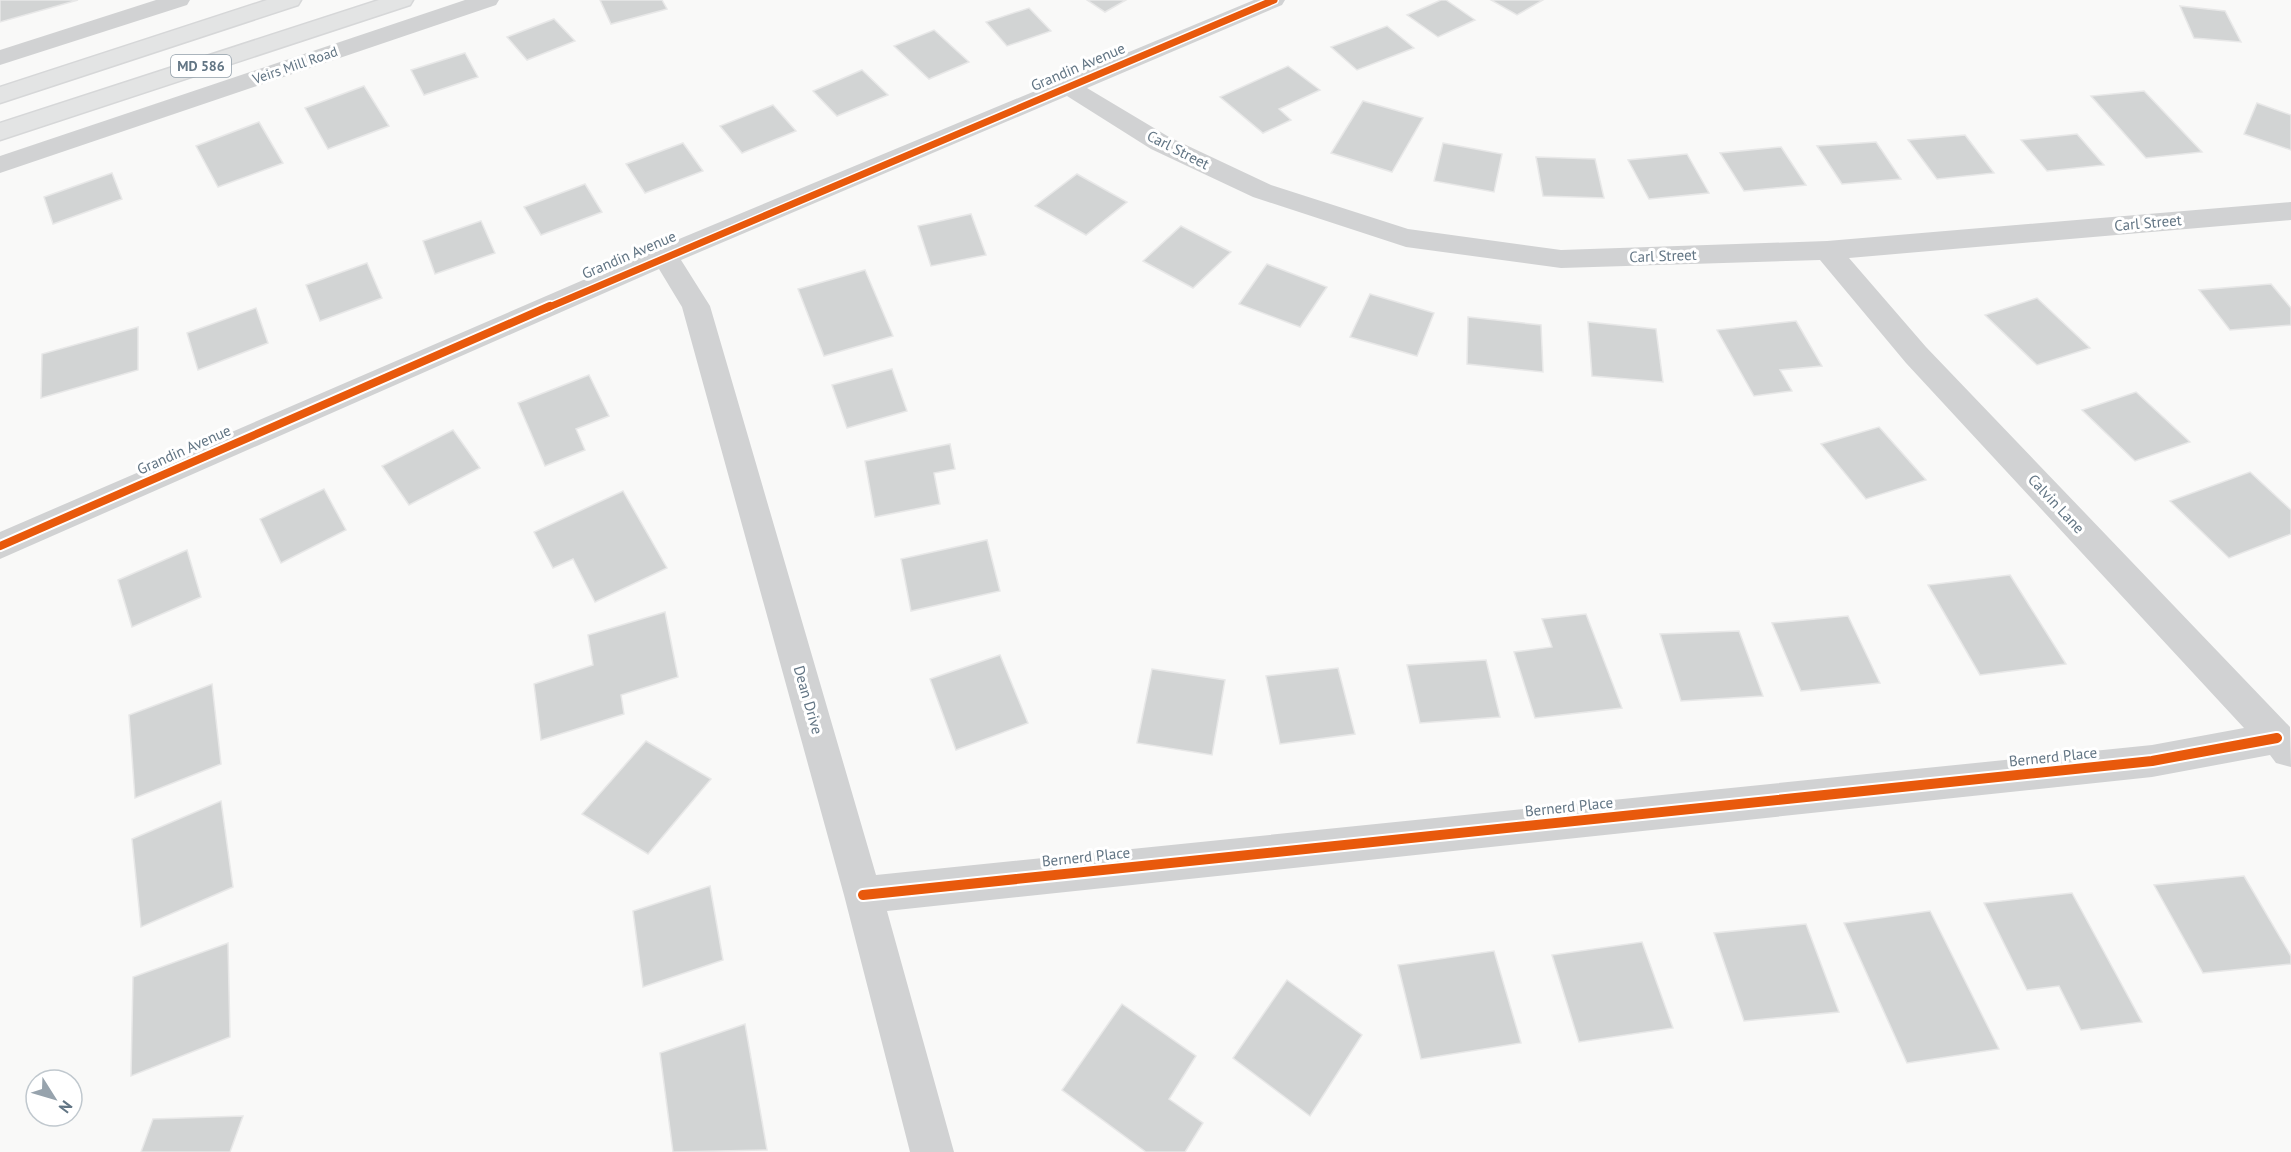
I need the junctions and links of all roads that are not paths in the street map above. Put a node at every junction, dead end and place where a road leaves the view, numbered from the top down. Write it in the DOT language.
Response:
graph roads {
  1 [pos="179,0"];
  2 [pos="290,0"];
  3 [pos="402,0"];
  4 [pos="488,0"];
  5 [pos="1274,0"];
  6 [pos="0,58"];
  7 [pos="1069,87"];
  8 [pos="0,95"];
  9 [pos="0,132"];
  10 [pos="0,165"];
  11 [pos="2291,211"];
  12 [pos="1827,250"];
  13 [pos="665,256"];
  14 [pos="0,546"];
  15 [pos="2284,745"];
  16 [pos="863,895"];
  17 [pos="932,1152"];
  1 -- 6 [label="street"];
  2 -- 8 [label="main road, MD 586"];
  3 -- 9 [label="main road, Veirs Mill Road / MD 586"];
  4 -- 10 [label="street, Veirs Mill Road"];
  5 -- 7 [label="street, Grandin Avenue"];
  7 -- 12 [label="street, Carl Street"];
  7 -- 13 [label="street, Grandin Avenue"];
  11 -- 12 [label="street, Carl Street"];
  12 -- 15 [label="street, Calvin Lane"];
  13 -- 14 [label="street, Grandin Avenue"];
  13 -- 16 [label="street, Dean Drive"];
  15 -- 16 [label="street, Bernerd Place"];
  16 -- 17 [label="street, Dean Drive"];
}
